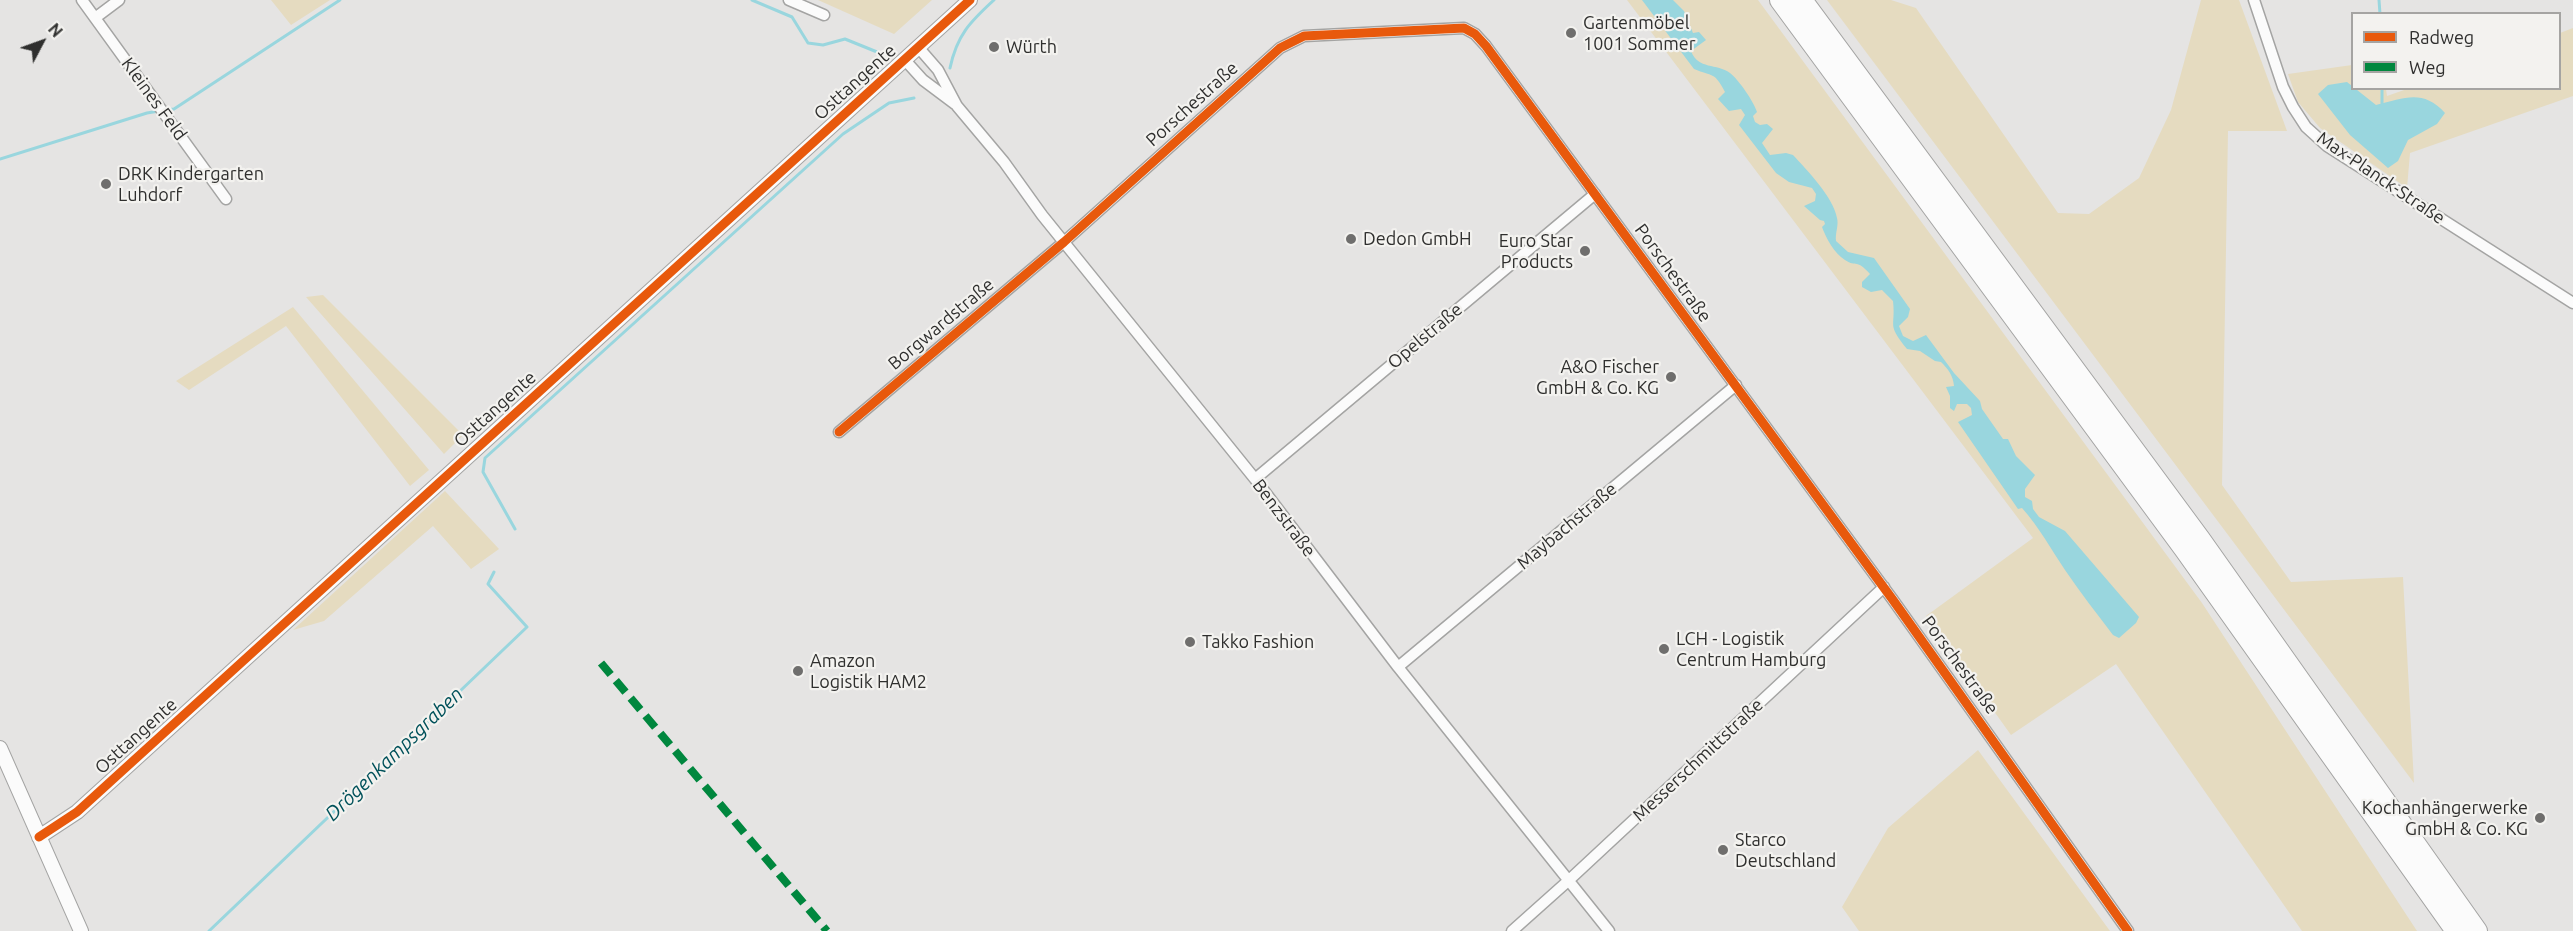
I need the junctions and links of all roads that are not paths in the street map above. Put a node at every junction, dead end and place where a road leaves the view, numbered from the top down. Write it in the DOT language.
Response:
graph roads {
  1 [pos="82,0"];
  2 [pos="119,0"];
  3 [pos="789,0"];
  4 [pos="970,0"];
  5 [pos="1780,0"];
  6 [pos="1802,0"];
  7 [pos="2254,0"];
  8 [pos="824,15"];
  9 [pos="95,18"];
  10 [pos="918,47"];
  11 [pos="904,59"];
  12 [pos="957,106"];
  13 [pos="1595,194"];
  14 [pos="226,199"];
  15 [pos="1064,242"];
  16 [pos="2573,303"];
  17 [pos="1736,385"];
  18 [pos="839,432"];
  19 [pos="1255,479"];
  20 [pos="1884,587"];
  21 [pos="1398,667"];
  22 [pos="0,748"];
  23 [pos="39,837"];
  24 [pos="1568,881"];
  25 [pos="81,931"];
  26 [pos="1512,931"];
  27 [pos="1608,931"];
  28 [pos="2128,931"];
  29 [pos="2456,931"];
  30 [pos="2477,931"];
  1 -- 9 [label="street, Kleines Feld"];
  2 -- 9 [label="street"];
  3 -- 8 [label="street"];
  4 -- 10 [label="street, Osttangente"];
  5 -- 29 [label="highway"];
  6 -- 30 [label="highway"];
  7 -- 16 [label="street, Max-Planck-Straße"];
  9 -- 14 [label="street, Kleines Feld"];
  10 -- 11 [label="street, Osttangente"];
  10 -- 12 [label="street, Benzstraße"];
  11 -- 12 [label="street, Benzstraße"];
  11 -- 23 [label="street, Osttangente"];
  12 -- 15 [label="street, Benzstraße"];
  13 -- 15 [label="street, Porschestraße"];
  13 -- 17 [label="street, Porschestraße"];
  13 -- 19 [label="street, Opelstraße"];
  15 -- 18 [label="street, Borgwardstraße"];
  15 -- 19 [label="street, Benzstraße"];
  17 -- 20 [label="street, Porschestraße"];
  17 -- 21 [label="street, Maybachstraße"];
  19 -- 21 [label="street, Benzstraße"];
  20 -- 24 [label="street, Messerschmittstraße"];
  20 -- 28 [label="street, Porschestraße"];
  21 -- 24 [label="street, Benzstraße"];
  22 -- 23 [label="street"];
  23 -- 25 [label="street"];
  24 -- 26 [label="street, Messerschmittstraße"];
  24 -- 27 [label="street, Benzstraße"];
}
